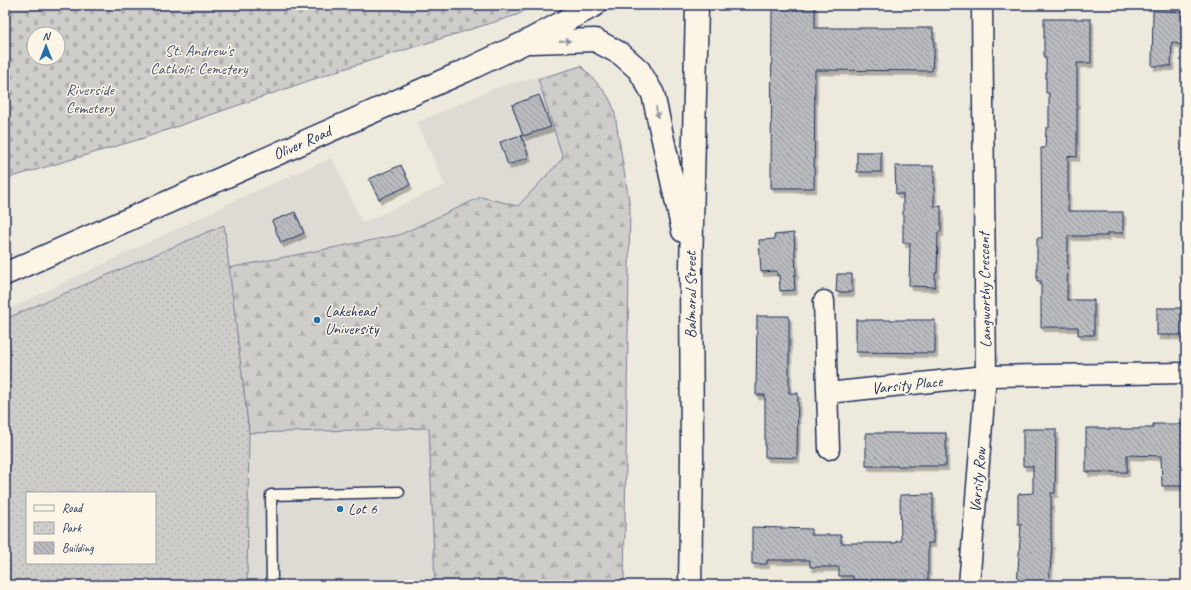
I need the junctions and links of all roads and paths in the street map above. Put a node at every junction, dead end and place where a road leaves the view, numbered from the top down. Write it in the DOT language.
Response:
graph roads {
  1 [pos="595,5"];
  2 [pos="697,5"];
  3 [pos="982,5"];
  4 [pos="526,42"];
  5 [pos="691,268"];
  6 [pos="5,274"];
  7 [pos="824,301"];
  8 [pos="1186,373"];
  9 [pos="986,376"];
  10 [pos="828,393"];
  11 [pos="829,449"];
  12 [pos="399,492"];
  13 [pos="272,585"];
  14 [pos="690,585"];
  15 [pos="969,585"];
  1 -- 4 [label="main road, Oliver Road"];
  2 -- 5 [label="main road, Balmoral Street"];
  3 -- 9 [label="street, Langworthy Crescent"];
  4 -- 5 [label="main road, one-way"];
  4 -- 6 [label="main road, Oliver Road"];
  5 -- 14 [label="main road, Balmoral Street"];
  7 -- 10 [label="street"];
  8 -- 9 [label="street"];
  9 -- 10 [label="street, Varsity Place"];
  9 -- 15 [label="street, Varsity Row"];
  10 -- 11 [label="street"];
  12 -- 13 [label="lane"];
}
